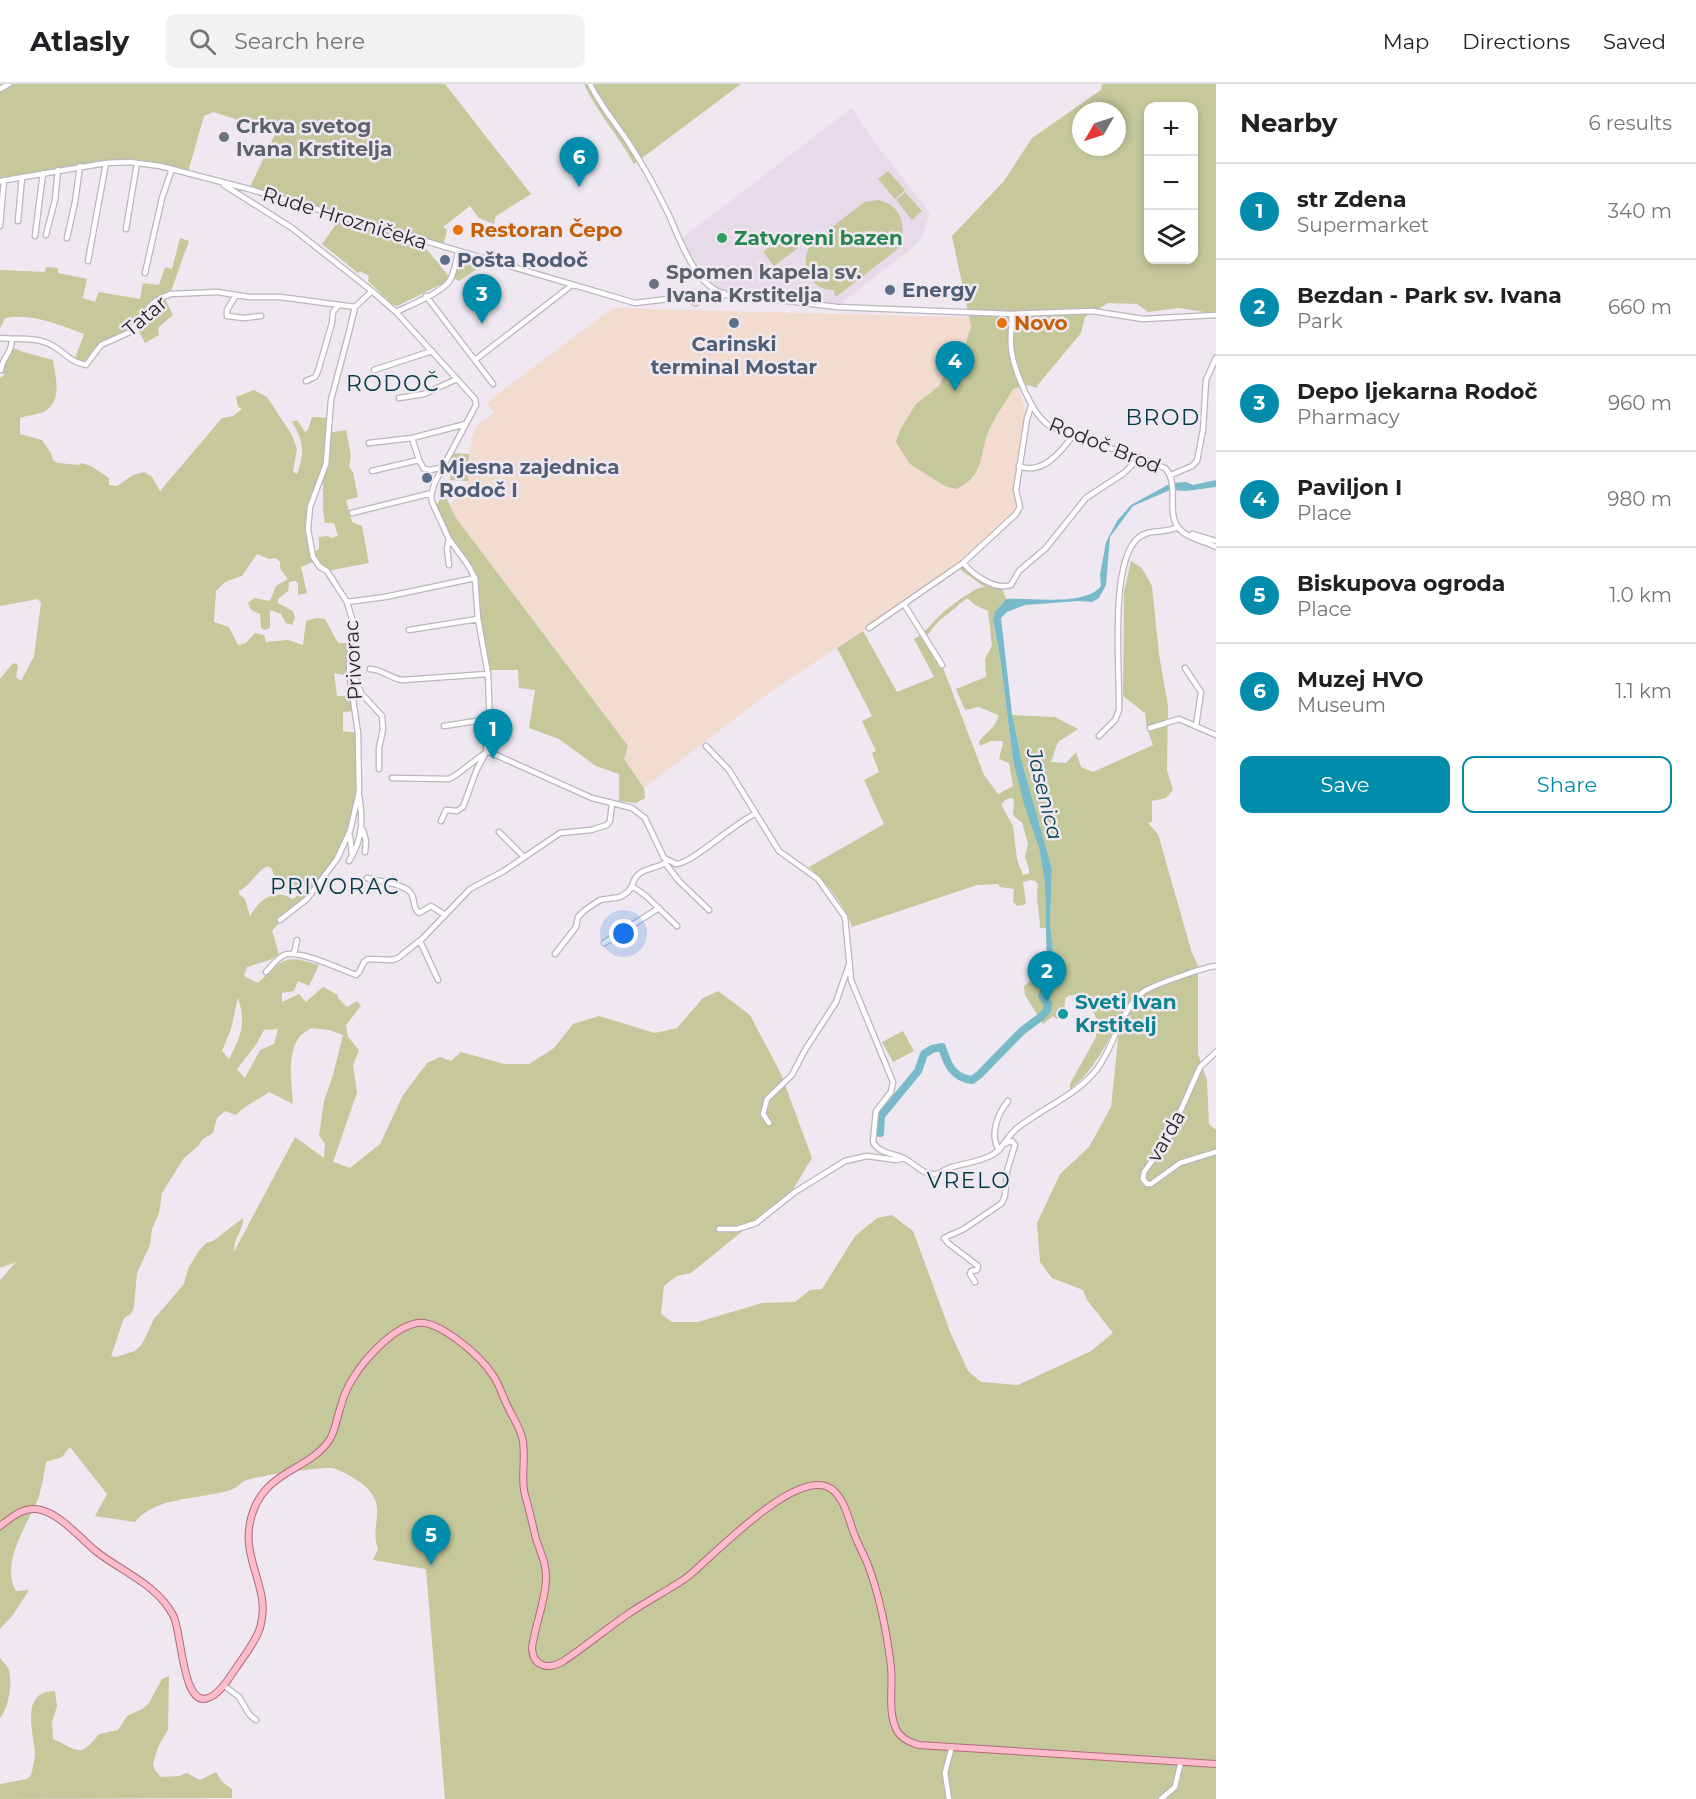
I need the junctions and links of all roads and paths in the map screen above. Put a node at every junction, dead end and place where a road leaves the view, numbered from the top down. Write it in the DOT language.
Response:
graph roads {
  1 [pos="9,84"];
  2 [pos="590,84"];
  3 [pos="0,88"];
  4 [pos="106,163"];
  5 [pos="137,163"];
  6 [pos="80,166"];
  7 [pos="172,169"];
  8 [pos="58,170"];
  9 [pos="43,173"];
  10 [pos="21,177"];
  11 [pos="2,180"];
  12 [pos="219,182"];
  13 [pos="18,221"];
  14 [pos="0,226"];
  15 [pos="126,229"];
  16 [pos="46,235"];
  17 [pos="35,236"];
  18 [pos="67,238"];
  19 [pos="458,252"];
  20 [pos="88,261"];
  21 [pos="145,273"];
  22 [pos="700,275"];
  23 [pos="572,285"];
  24 [pos="708,285"];
  25 [pos="372,291"];
  26 [pos="236,295"];
  27 [pos="704,295"];
  28 [pos="736,295"];
  29 [pos="426,296"];
  30 [pos="678,298"];
  31 [pos="696,303"];
  32 [pos="339,305"];
  33 [pos="355,307"];
  34 [pos="396,312"];
  35 [pos="1012,314"];
  36 [pos="1216,315"];
  37 [pos="261,316"];
  38 [pos="0,338"];
  39 [pos="12,339"];
  40 [pos="432,351"];
  41 [pos="1216,358"];
  42 [pos="474,360"];
  43 [pos="1,370"];
  44 [pos="375,370"];
  45 [pos="457,379"];
  46 [pos="306,381"];
  47 [pos="493,384"];
  48 [pos="399,398"];
  49 [pos="1031,406"];
  50 [pos="466,424"];
  51 [pos="1074,434"];
  52 [pos="412,438"];
  53 [pos="369,443"];
  54 [pos="1140,457"];
  55 [pos="419,460"];
  56 [pos="1019,466"];
  57 [pos="443,467"];
  58 [pos="372,471"];
  59 [pos="1171,477"];
  60 [pos="432,493"];
  61 [pos="352,513"];
  62 [pos="1178,527"];
  63 [pos="1189,535"];
  64 [pos="450,539"];
  65 [pos="1216,541"];
  66 [pos="1216,547"];
  67 [pos="963,562"];
  68 [pos="449,565"];
  69 [pos="475,578"];
  70 [pos="346,602"];
  71 [pos="904,604"];
  72 [pos="478,619"];
  73 [pos="869,628"];
  74 [pos="409,630"];
  75 [pos="349,662"];
  76 [pos="942,666"];
  77 [pos="1185,668"];
  78 [pos="370,669"];
  79 [pos="488,674"];
  80 [pos="489,719"];
  81 [pos="444,726"];
  82 [pos="1196,726"];
  83 [pos="1150,728"];
  84 [pos="1216,735"];
  85 [pos="1100,736"];
  86 [pos="706,746"];
  87 [pos="487,751"];
  88 [pos="379,769"];
  89 [pos="393,778"];
  90 [pos="359,792"];
  91 [pos="612,804"];
  92 [pos="755,814"];
  93 [pos="441,821"];
  94 [pos="363,827"];
  95 [pos="350,831"];
  96 [pos="499,832"];
  97 [pos="365,852"];
  98 [pos="524,857"];
  99 [pos="666,862"];
  100 [pos="367,878"];
  101 [pos="632,886"];
  102 [pos="659,909"];
  103 [pos="709,910"];
  104 [pos="445,915"];
  105 [pos="280,920"];
  106 [pos="677,926"];
  107 [pos="297,940"];
  108 [pos="420,941"];
  109 [pos="604,943"];
  110 [pos="294,954"];
  111 [pos="555,954"];
  112 [pos="849,963"];
  113 [pos="1216,966"];
  114 [pos="267,972"];
  115 [pos="438,980"];
  116 [pos="1216,1052"];
  117 [pos="1008,1101"];
  118 [pos="769,1123"];
  119 [pos="1001,1147"];
  120 [pos="1216,1152"];
  121 [pos="904,1158"];
  122 [pos="719,1228"];
  123 [pos="975,1282"];
  124 [pos="0,1526"];
  125 [pos="223,1685"];
  126 [pos="256,1720"];
  127 [pos="952,1746"];
  128 [pos="1181,1761"];
  129 [pos="1216,1764"];
  130 [pos="949,1799"];
  131 [pos="1161,1799"];
  1 -- 3 [label="street"];
  2 -- 22 [label="street"];
  4 -- 5 [label="street, Rude Hrozničeka"];
  4 -- 6 [label="street, Rude Hrozničeka"];
  4 -- 20 [label="street"];
  5 -- 7 [label="street, Rude Hrozničeka"];
  5 -- 15 [label="street"];
  6 -- 8 [label="street, Rude Hrozničeka"];
  6 -- 18 [label="street"];
  7 -- 12 [label="street, Rude Hrozničeka"];
  7 -- 21 [label="street"];
  8 -- 9 [label="street, Rude Hrozničeka"];
  8 -- 16 [label="street"];
  9 -- 10 [label="street, Rude Hrozničeka"];
  9 -- 17 [label="street"];
  10 -- 11 [label="street, Rude Hrozničeka"];
  10 -- 13 [label="street"];
  11 -- 14 [label="street, Rude Hrozničeka"];
  12 -- 19 [label="street, Rude Hrozničeka"];
  12 -- 25 [label="street"];
  19 -- 23 [label="street, Rude Hrozničeka"];
  19 -- 29 [label="street"];
  22 -- 24 [label="street"];
  22 -- 27 [label="street"];
  23 -- 30 [label="street, Rude Hrozničeka"];
  23 -- 42 [label="street"];
  24 -- 27 [label="street"];
  24 -- 28 [label="street"];
  25 -- 33 [label="street"];
  25 -- 34 [label="street"];
  26 -- 32 [label="street, Tatar"];
  26 -- 37 [label="street"];
  26 -- 39 [label="street, Tatar"];
  27 -- 28 [label="street, Rude Hrozničeka"];
  27 -- 30 [label="street, Rude Hrozničeka"];
  28 -- 35 [label="street"];
  29 -- 34 [label="street"];
  29 -- 42 [label="street"];
  30 -- 31 [label="street"];
  32 -- 33 [label="street, Tatar"];
  32 -- 46 [label="street"];
  33 -- 70 [label="street, Privorac"];
  34 -- 40 [label="street"];
  35 -- 36 [label="street"];
  35 -- 49 [label="street, Rodoč Brod"];
  38 -- 39 [label="street, Tatar"];
  39 -- 43 [label="street"];
  40 -- 44 [label="street"];
  40 -- 45 [label="street"];
  41 -- 59 [label="street, Rodoč Brod"];
  42 -- 47 [label="street"];
  45 -- 48 [label="street"];
  45 -- 50 [label="street"];
  49 -- 51 [label="street, Rodoč Brod"];
  49 -- 56 [label="street"];
  50 -- 52 [label="street"];
  50 -- 57 [label="street"];
  51 -- 54 [label="street, Rodoč Brod"];
  51 -- 56 [label="street"];
  52 -- 53 [label="street"];
  52 -- 55 [label="street"];
  54 -- 59 [label="street, Rodoč Brod"];
  54 -- 67 [label="street"];
  55 -- 57 [label="street"];
  55 -- 58 [label="street"];
  56 -- 67 [label="street"];
  57 -- 60 [label="street"];
  59 -- 62 [label="street"];
  60 -- 61 [label="street"];
  60 -- 64 [label="street"];
  62 -- 63 [label="street"];
  62 -- 85 [label="street"];
  63 -- 65 [label="street"];
  63 -- 66 [label="street"];
  64 -- 68 [label="street"];
  64 -- 69 [label="street"];
  67 -- 71 [label="street"];
  69 -- 70 [label="street"];
  69 -- 72 [label="street"];
  70 -- 75 [label="street, Privorac"];
  71 -- 73 [label="street"];
  71 -- 76 [label="street"];
  72 -- 74 [label="street"];
  72 -- 79 [label="street"];
  75 -- 88 [label="street"];
  75 -- 90 [label="street, Privorac"];
  77 -- 82 [label="street"];
  78 -- 79 [label="street"];
  79 -- 80 [label="street"];
  80 -- 81 [label="street"];
  80 -- 87 [label="street"];
  82 -- 83 [label="street"];
  82 -- 84 [label="street"];
  86 -- 92 [label="street"];
  87 -- 89 [label="street"];
  87 -- 91 [label="street"];
  87 -- 93 [label="street"];
  90 -- 94 [label="street"];
  90 -- 95 [label="street, Privorac"];
  91 -- 98 [label="street"];
  91 -- 99 [label="street"];
  92 -- 99 [label="street"];
  92 -- 112 [label="street"];
  94 -- 95 [label="street"];
  94 -- 97 [label="street"];
  95 -- 105 [label="street, Privorac"];
  96 -- 98 [label="street"];
  98 -- 104 [label="street"];
  99 -- 101 [label="street"];
  99 -- 103 [label="street"];
  100 -- 104 [label="street"];
  101 -- 102 [label="street"];
  101 -- 111 [label="street"];
  102 -- 106 [label="street"];
  102 -- 109 [label="street"];
  104 -- 108 [label="street"];
  107 -- 110 [label="street"];
  108 -- 110 [label="street"];
  108 -- 115 [label="street"];
  110 -- 114 [label="street"];
  112 -- 118 [label="street"];
  112 -- 121 [label="street"];
  113 -- 119 [label="street"];
  116 -- 120 [label="street, varda"];
  117 -- 119 [label="street"];
  119 -- 121 [label="street"];
  119 -- 123 [label="street"];
  121 -- 122 [label="street"];
  124 -- 125 [label="main road"];
  125 -- 126 [label="street"];
  125 -- 127 [label="main road"];
  127 -- 128 [label="main road"];
  127 -- 130 [label="street"];
  128 -- 129 [label="main road"];
  128 -- 131 [label="street"];
}
